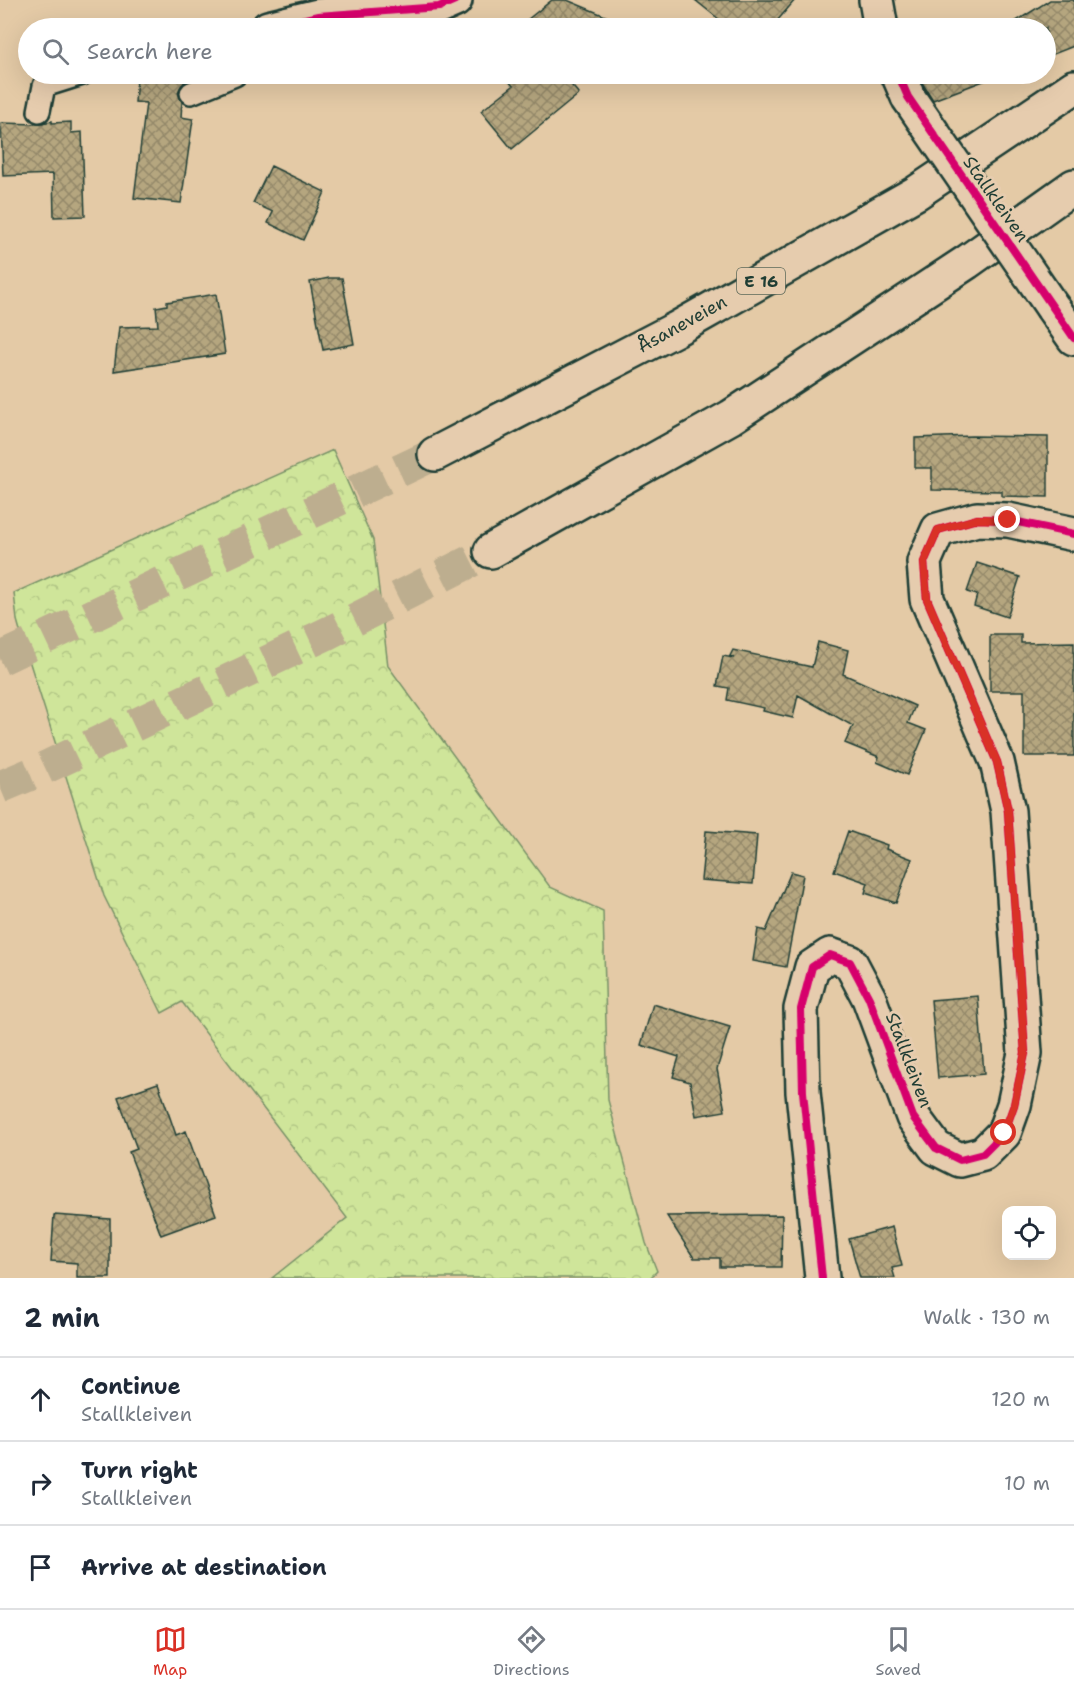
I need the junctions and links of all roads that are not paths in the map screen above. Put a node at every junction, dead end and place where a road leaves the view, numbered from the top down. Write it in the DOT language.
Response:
graph roads {
  1 [pos="455,0"];
  2 [pos="876,0"];
  3 [pos="310,18"];
  4 [pos="879,18"];
  5 [pos="50,84"];
  6 [pos="214,84"];
  7 [pos="903,86"];
  8 [pos="1074,87"];
  9 [pos="191,93"];
  10 [pos="39,111"];
  11 [pos="1074,186"];
  12 [pos="1074,338"];
  13 [pos="435,454"];
  14 [pos="1074,534"];
  15 [pos="491,551"];
  16 [pos="822,1278"];
  1 -- 3 [label="main road"];
  2 -- 4 [label="main road"];
  5 -- 10 [label="lane"];
  6 -- 9 [label="lane"];
  7 -- 12 [label="main road, Stallkleiven, bridge"];
  8 -- 13 [label="main road, Åsaneveien / E 16"];
  11 -- 15 [label="main road"];
  14 -- 16 [label="main road, Stallkleiven"];
}
